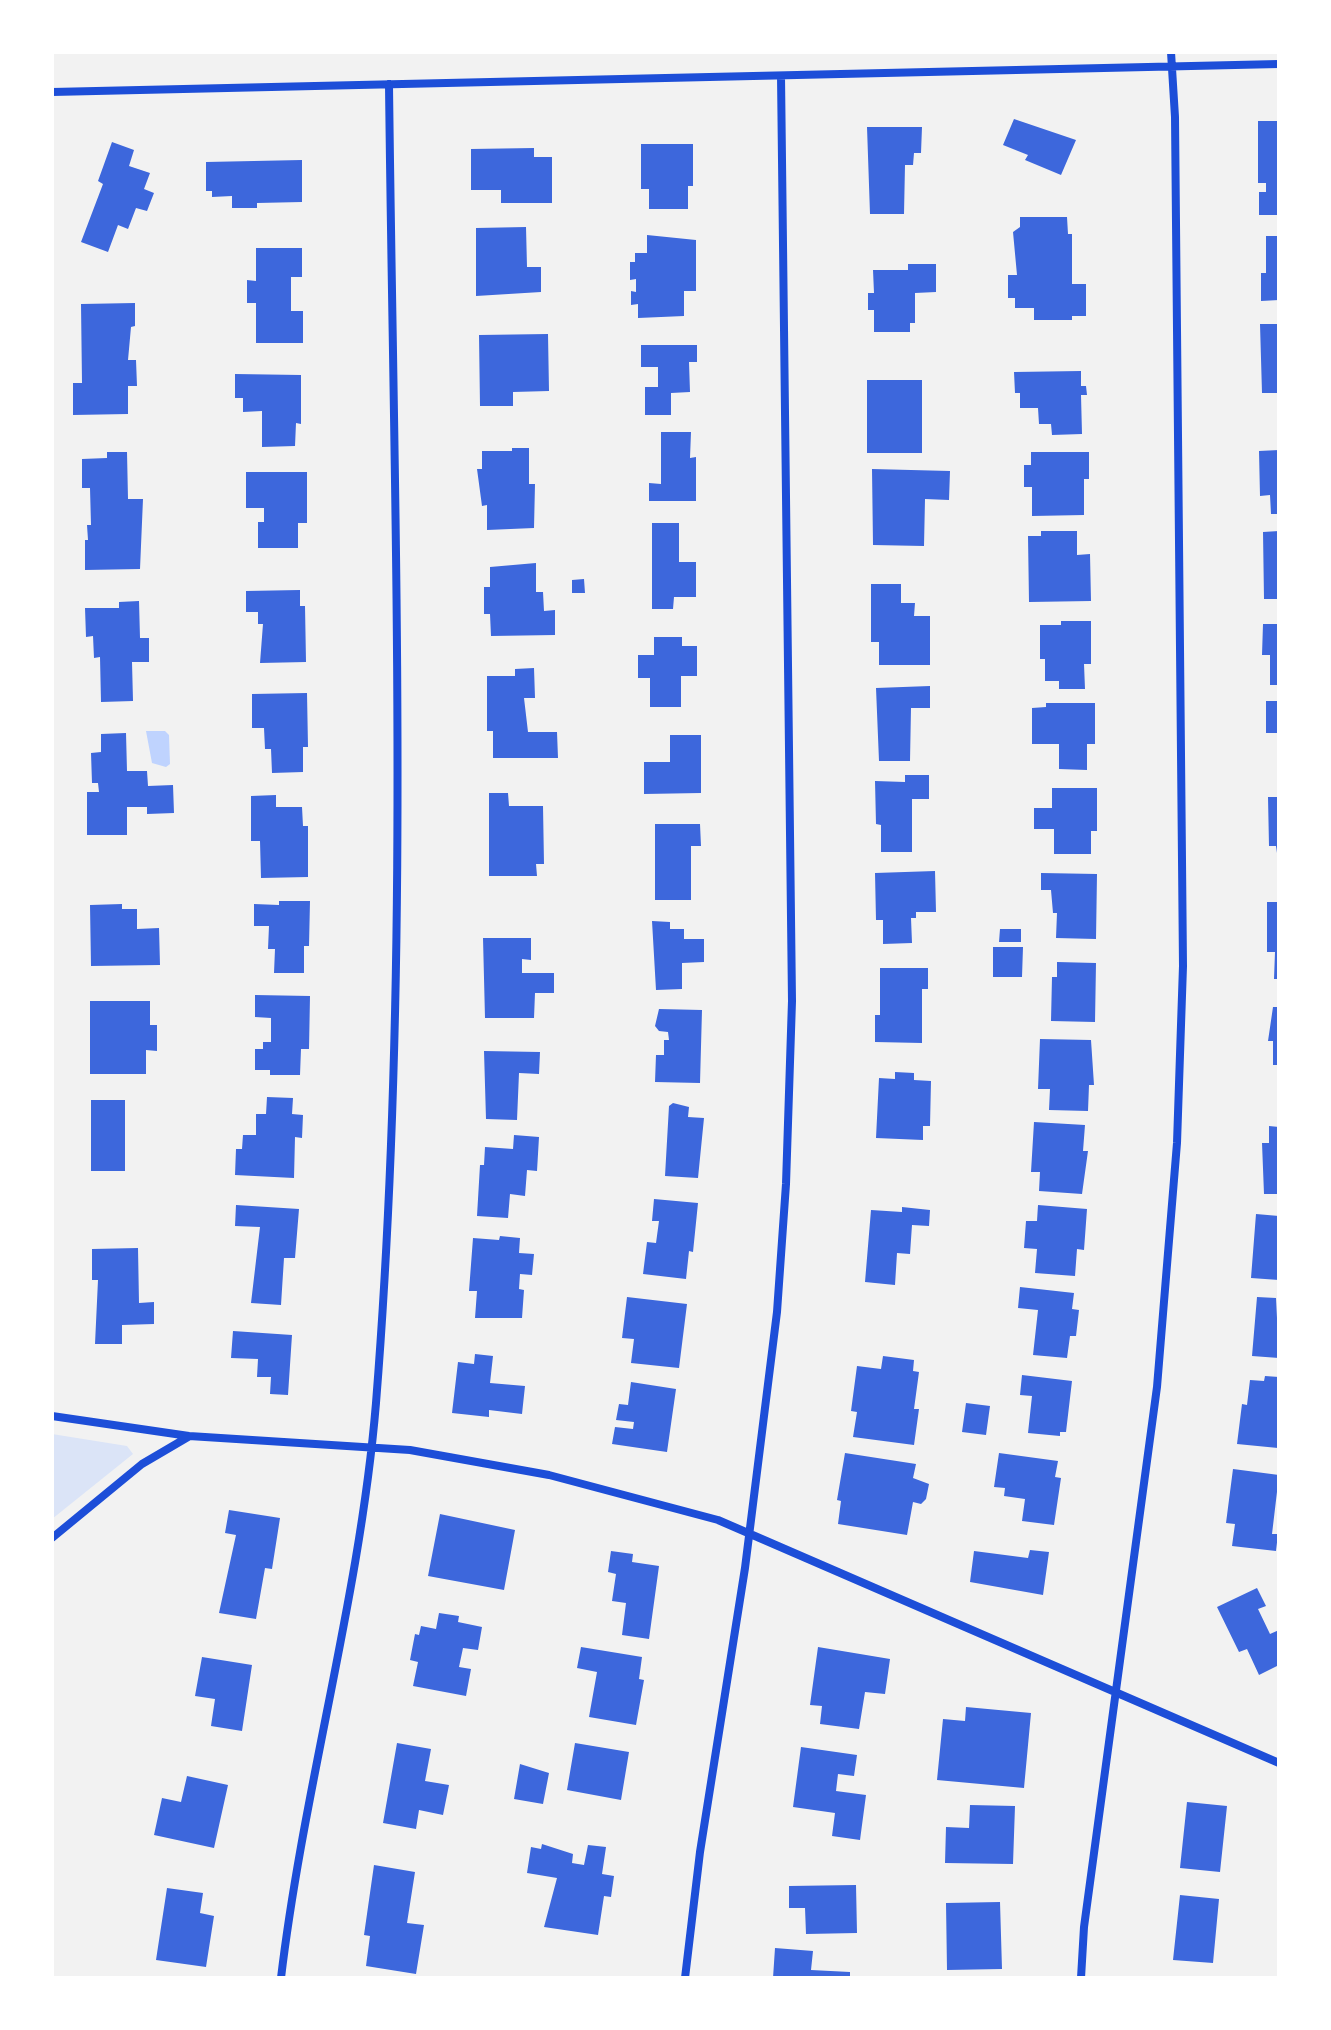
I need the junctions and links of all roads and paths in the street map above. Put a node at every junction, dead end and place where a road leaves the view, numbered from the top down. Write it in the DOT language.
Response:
graph roads {
  1 [pos="1171,52"];
  2 [pos="1279,64"];
  3 [pos="1172,66"];
  4 [pos="781,76"];
  5 [pos="389,84"];
  6 [pos="52,92"];
  7 [pos="52,1416"];
  8 [pos="189,1436"];
  9 [pos="371,1446"];
  10 [pos="749,1533"];
  11 [pos="52,1538"];
  12 [pos="1117,1693"];
  13 [pos="1279,1763"];
  14 [pos="281,1978"];
  15 [pos="685,1978"];
  16 [pos="1081,1978"];
  1 -- 3 [label="street"];
  2 -- 3 [label="street"];
  3 -- 4 [label="street"];
  3 -- 12 [label="street"];
  4 -- 5 [label="street"];
  4 -- 10 [label="street"];
  5 -- 6 [label="street"];
  5 -- 9 [label="street"];
  7 -- 8 [label="street"];
  8 -- 9 [label="street"];
  8 -- 11 [label="street"];
  9 -- 10 [label="street"];
  9 -- 14 [label="street"];
  10 -- 12 [label="street"];
  10 -- 15 [label="street"];
  12 -- 13 [label="street"];
  12 -- 16 [label="street"];
}
